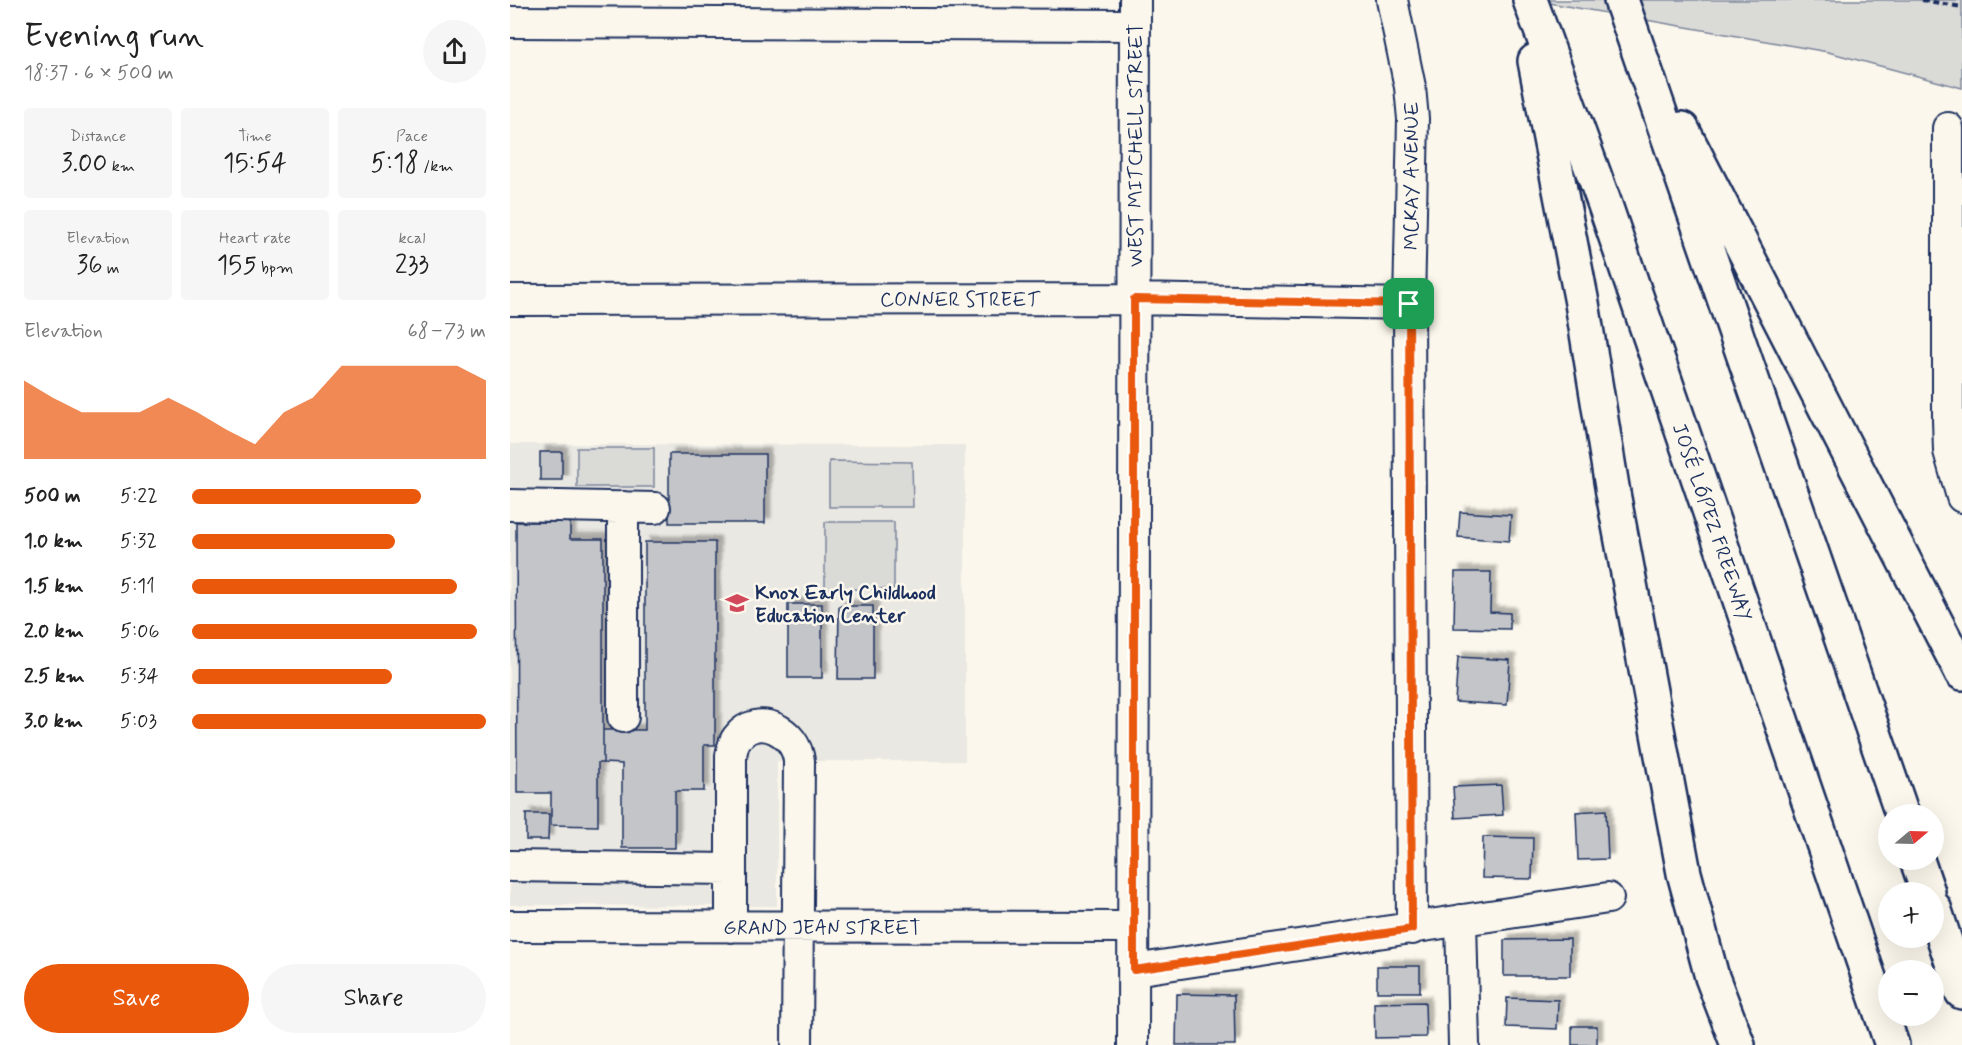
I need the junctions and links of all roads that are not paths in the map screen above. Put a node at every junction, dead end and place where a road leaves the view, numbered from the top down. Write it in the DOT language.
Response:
graph roads {
  1 [pos="1392,0"];
  2 [pos="1523,0"];
  3 [pos="1530,0"];
  4 [pos="1135,12"];
  5 [pos="1625,12"];
  6 [pos="510,22"];
  7 [pos="1948,128"];
  8 [pos="1134,299"];
  9 [pos="510,300"];
  10 [pos="1409,304"];
  11 [pos="1962,496"];
  12 [pos="510,504"];
  13 [pos="623,507"];
  14 [pos="655,508"];
  15 [pos="1962,673"];
  16 [pos="623,717"];
  17 [pos="1899,804"];
  18 [pos="510,866"];
  19 [pos="730,869"];
  20 [pos="1608,898"];
  21 [pos="1461,920"];
  22 [pos="510,926"];
  23 [pos="730,927"];
  24 [pos="798,927"];
  25 [pos="1134,927"];
  26 [pos="1412,929"];
  27 [pos="1944,938"];
  28 [pos="1134,970"];
  29 [pos="1962,992"];
  30 [pos="797,1045"];
  31 [pos="1133,1045"];
  32 [pos="1464,1045"];
  33 [pos="1738,1045"];
  34 [pos="1892,1045"];
  1 -- 10 [label="street, MCKAY AVENUE"];
  2 -- 33 [label="highway"];
  3 -- 34 [label="highway, JOSÉ LÓPEZ FREEWAY"];
  4 -- 6 [label="street"];
  4 -- 8 [label="street, WEST MITCHELL STREET"];
  5 -- 15 [label="highway"];
  5 -- 17 [label="highway"];
  7 -- 11 [label="street"];
  8 -- 9 [label="street, CONNER STREET"];
  8 -- 10 [label="street, CONNER STREET"];
  8 -- 25 [label="street, WEST MITCHELL STREET"];
  10 -- 26 [label="street, MCKAY AVENUE"];
  12 -- 13 [label="street"];
  13 -- 14 [label="street"];
  13 -- 16 [label="street"];
  18 -- 19 [label="street"];
  19 -- 23 [label="street"];
  19 -- 24 [label="street"];
  20 -- 21 [label="street"];
  21 -- 26 [label="street"];
  21 -- 32 [label="street"];
  22 -- 23 [label="street, GRAND JEAN STREET"];
  23 -- 24 [label="street, GRAND JEAN STREET"];
  24 -- 25 [label="street, GRAND JEAN STREET"];
  24 -- 30 [label="street"];
  25 -- 28 [label="street, WEST MITCHELL STREET"];
  26 -- 28 [label="street"];
  27 -- 29 [label="highway"];
  28 -- 31 [label="street, WEST MITCHELL STREET"];
}
